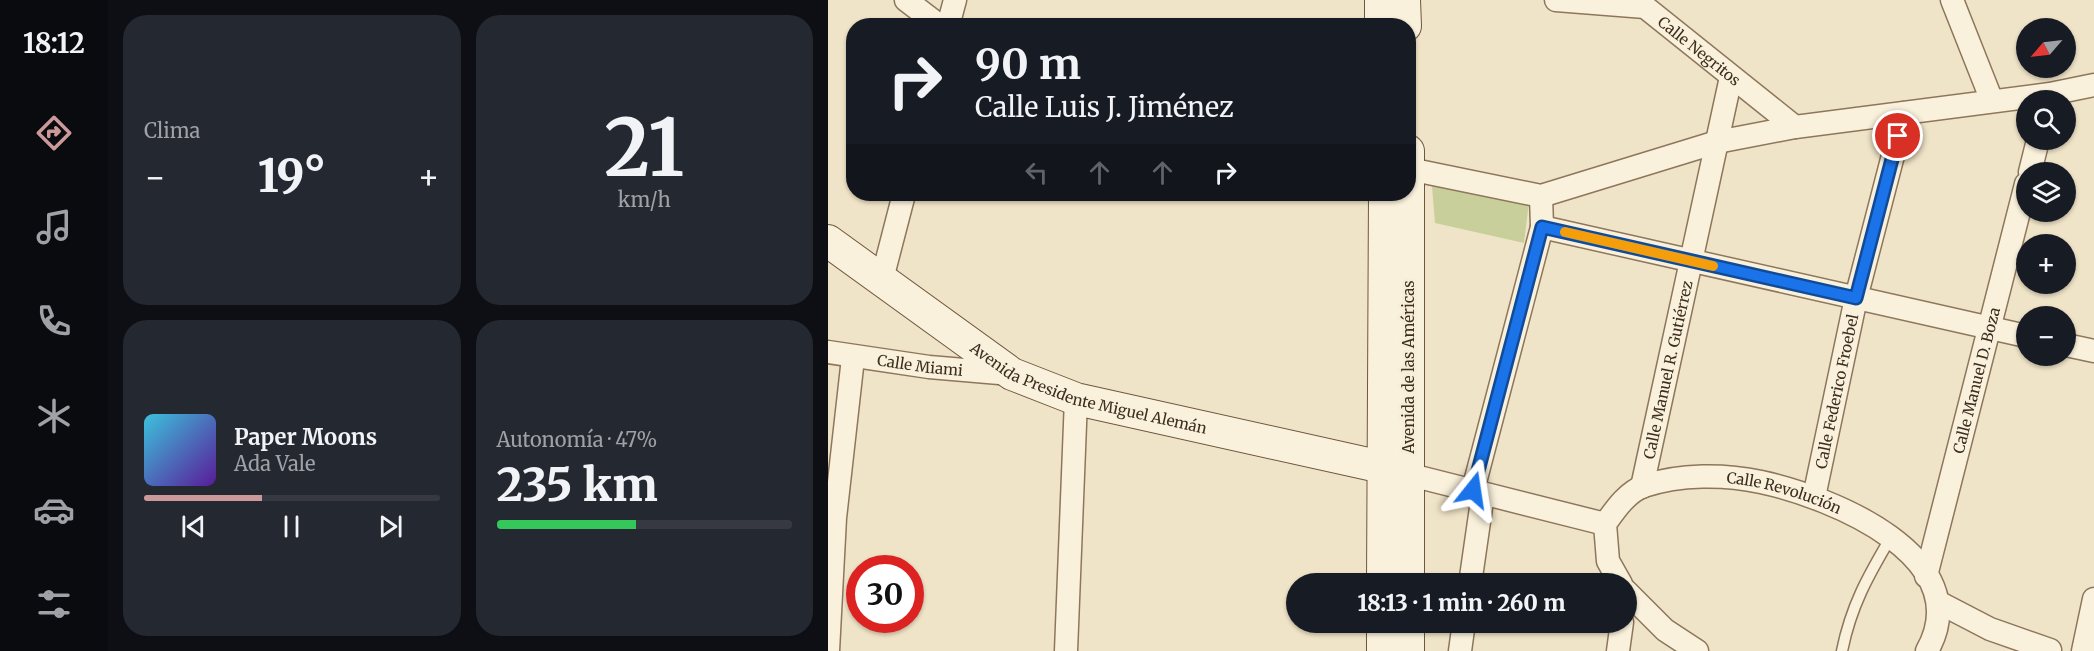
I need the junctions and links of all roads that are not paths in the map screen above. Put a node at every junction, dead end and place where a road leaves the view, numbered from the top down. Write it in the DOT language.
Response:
graph roads {
  1 [pos="906,0"];
  2 [pos="955,0"];
  3 [pos="1381,0"];
  4 [pos="1404,0"];
  5 [pos="1556,0"];
  6 [pos="1952,0"];
  7 [pos="1662,10"];
  8 [pos="930,18"];
  9 [pos="950,18"];
  10 [pos="1382,18"];
  11 [pos="1405,18"];
  12 [pos="1731,77"];
  13 [pos="2094,85"];
  14 [pos="2075,90"];
  15 [pos="2016,99"];
  16 [pos="1992,101"];
  17 [pos="1904,113"];
  18 [pos="1795,127"];
  19 [pos="1717,142"];
  20 [pos="1416,170"];
  21 [pos="1540,196"];
  22 [pos="902,201"];
  23 [pos="1385,201"];
  24 [pos="1408,201"];
  25 [pos="2016,222"];
  26 [pos="1542,227"];
  27 [pos="828,241"];
  28 [pos="1692,261"];
  29 [pos="882,279"];
  30 [pos="1856,298"];
  31 [pos="1989,328"];
  32 [pos="2016,334"];
  33 [pos="2076,347"];
  34 [pos="2094,351"];
  35 [pos="828,352"];
  36 [pos="853,358"];
  37 [pos="1012,374"];
  38 [pos="1076,399"];
  39 [pos="1395,471"];
  40 [pos="1642,487"];
  41 [pos="1478,492"];
  42 [pos="1814,497"];
  43 [pos="832,517"];
  44 [pos="1605,524"];
  45 [pos="1891,537"];
  46 [pos="1384,573"];
  47 [pos="1407,573"];
  48 [pos="1471,573"];
  49 [pos="1615,573"];
  50 [pos="1926,576"];
  51 [pos="2094,599"];
  52 [pos="1938,602"];
  53 [pos="1637,603"];
  54 [pos="1383,633"];
  55 [pos="1408,633"];
  56 [pos="1462,633"];
  57 [pos="1620,633"];
  58 [pos="2087,643"];
  59 [pos="2047,650"];
  60 [pos="828,651"];
  61 [pos="1066,651"];
  62 [pos="1383,651"];
  63 [pos="1408,651"];
  64 [pos="1460,651"];
  65 [pos="1618,651"];
  66 [pos="1697,651"];
  67 [pos="1842,651"];
  68 [pos="1927,651"];
  1 -- 8 [label="street"];
  2 -- 9 [label="street"];
  3 -- 10 [label="main road"];
  4 -- 11 [label="main road"];
  5 -- 7 [label="street, Calle Negritos"];
  6 -- 16 [label="street"];
  7 -- 12 [label="street, Calle Negritos"];
  12 -- 18 [label="street, Calle Negritos"];
  12 -- 19 [label="street, Calle Manuel R. Gutiérrez"];
  13 -- 14 [label="street"];
  15 -- 16 [label="street"];
  16 -- 17 [label="street"];
  17 -- 18 [label="street"];
  17 -- 30 [label="street, Calle Federico Froebel"];
  18 -- 19 [label="street"];
  19 -- 21 [label="street"];
  19 -- 28 [label="street, Calle Manuel R. Gutiérrez"];
  20 -- 21 [label="street"];
  21 -- 26 [label="street"];
  22 -- 29 [label="street"];
  23 -- 39 [label="main road, Avenida de las Américas"];
  24 -- 39 [label="main road, Avenida de las Américas"];
  25 -- 31 [label="street, Calle Manuel D. Boza"];
  26 -- 28 [label="street"];
  26 -- 41 [label="street"];
  27 -- 29 [label="main road, Avenida Presidente Miguel Alemán"];
  28 -- 30 [label="street"];
  28 -- 40 [label="street, Calle Manuel R. Gutiérrez"];
  29 -- 37 [label="main road, Avenida Presidente Miguel Alemán"];
  30 -- 31 [label="street"];
  30 -- 42 [label="street, Calle Federico Froebel"];
  31 -- 32 [label="street"];
  31 -- 50 [label="street, Calle Manuel D. Boza"];
  33 -- 34 [label="street"];
  35 -- 36 [label="street, Calle Miami"];
  36 -- 37 [label="street, Calle Miami"];
  36 -- 43 [label="street"];
  37 -- 38 [label="main road, Avenida Presidente Miguel Alemán"];
  38 -- 39 [label="main road, Avenida Presidente Miguel Alemán"];
  38 -- 61 [label="street"];
  39 -- 41 [label="street"];
  39 -- 46 [label="main road, Avenida de las Américas"];
  39 -- 47 [label="main road, Avenida de las Américas"];
  40 -- 42 [label="street, Calle Revolución"];
  40 -- 44 [label="street, Calle Revolución"];
  41 -- 44 [label="street"];
  41 -- 48 [label="street"];
  42 -- 45 [label="street, Calle Revolución"];
  43 -- 60 [label="street"];
  44 -- 49 [label="street"];
  45 -- 50 [label="street, Calle Revolución"];
  45 -- 67 [label="lane"];
  50 -- 52 [label="street, Calle Revolución"];
  51 -- 58 [label="street"];
  52 -- 59 [label="street"];
  52 -- 68 [label="street, Calle Revolución"];
  53 -- 66 [label="street"];
  54 -- 62 [label="main road"];
  55 -- 63 [label="main road"];
  56 -- 64 [label="street"];
  57 -- 65 [label="street"];
  58 -- 59 [label="street"];
}
